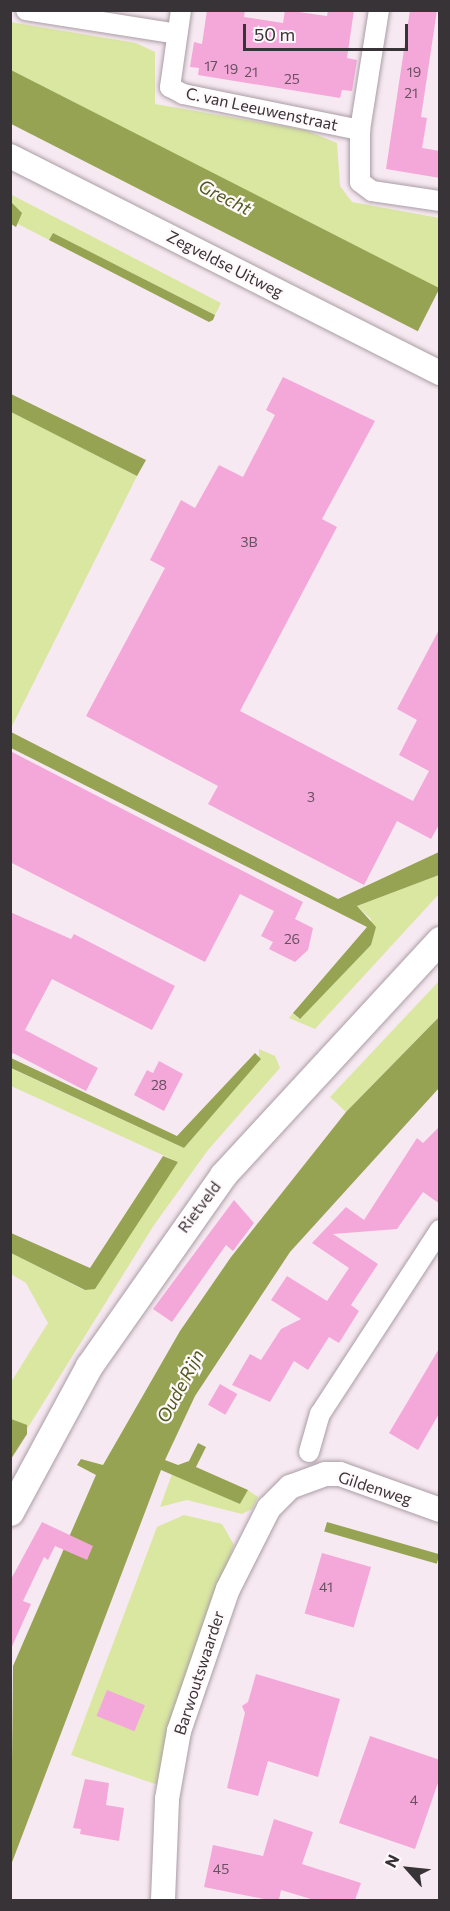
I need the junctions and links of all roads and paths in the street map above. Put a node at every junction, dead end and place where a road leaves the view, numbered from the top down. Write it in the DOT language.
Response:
graph roads {
  1 [pos="26,10"];
  2 [pos="181,10"];
  3 [pos="379,10"];
  4 [pos="177,34"];
  5 [pos="360,130"];
  6 [pos="10,156"];
  7 [pos="440,201"];
  8 [pos="440,373"];
  9 [pos="440,940"];
  10 [pos="440,1230"];
  11 [pos="309,1452"];
  12 [pos="310,1477"];
  13 [pos="440,1510"];
  14 [pos="10,1512"];
  15 [pos="163,1900"];
  1 -- 4 [label="street"];
  2 -- 4 [label="street, C. van Leeuwenstraat"];
  3 -- 5 [label="street"];
  4 -- 5 [label="street, C. van Leeuwenstraat"];
  5 -- 7 [label="street"];
  6 -- 8 [label="street, Zegveldse Uitweg"];
  9 -- 14 [label="main road, Rietveld"];
  10 -- 11 [label="street"];
  12 -- 13 [label="street, Gildenweg"];
  12 -- 15 [label="street, Barwoutswaarder"];
}
